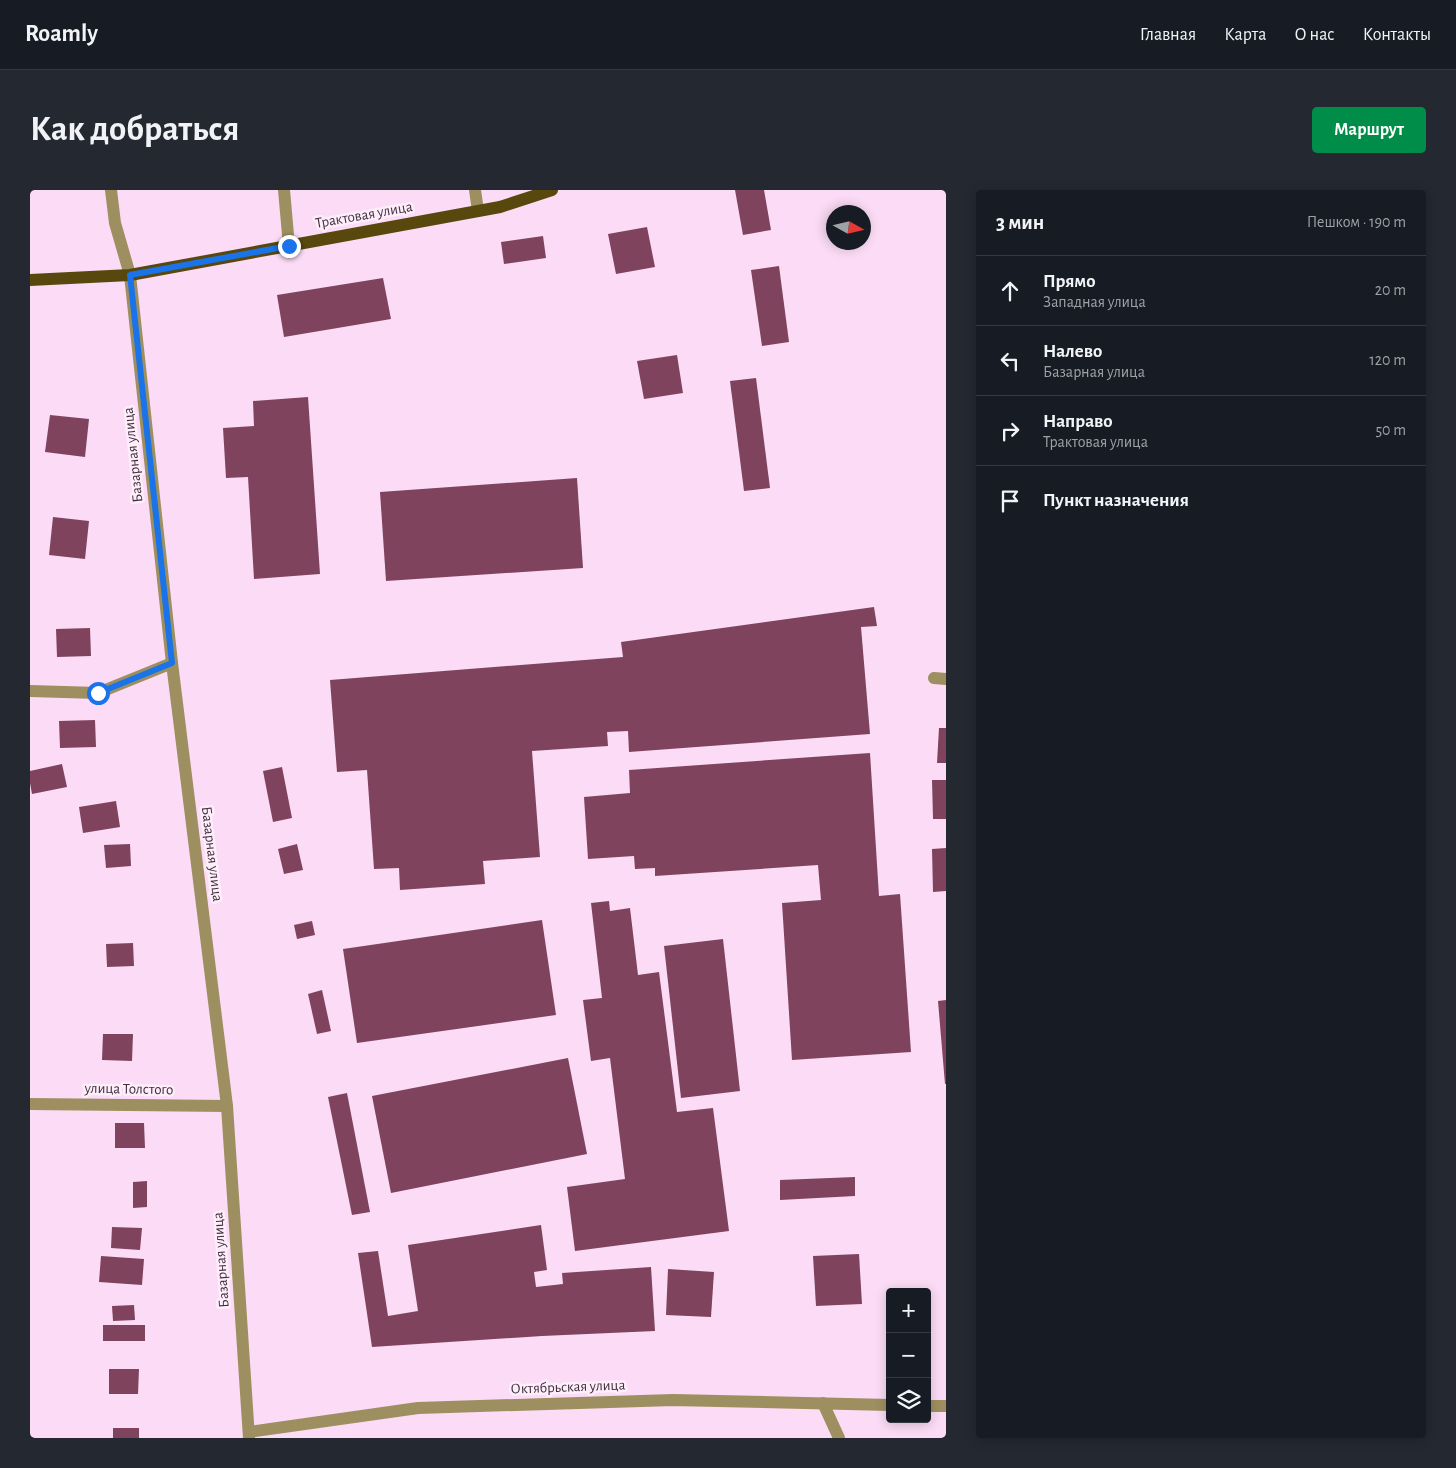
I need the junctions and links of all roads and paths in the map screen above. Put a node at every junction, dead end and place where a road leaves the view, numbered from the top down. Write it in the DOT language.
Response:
graph roads {
  1 [pos="112,190"];
  2 [pos="284,190"];
  3 [pos="475,190"];
  4 [pos="552,190"];
  5 [pos="478,211"];
  6 [pos="289,246"];
  7 [pos="130,275"];
  8 [pos="30,280"];
  9 [pos="172,663"];
  10 [pos="30,691"];
  11 [pos="30,1104"];
  12 [pos="227,1106"];
  13 [pos="823,1403"];
  14 [pos="886,1405"];
  15 [pos="931,1406"];
  16 [pos="946,1406"];
  17 [pos="249,1435"];
  18 [pos="839,1438"];
  1 -- 7 [label="street, Базарная улица"];
  2 -- 6 [label="street"];
  3 -- 5 [label="street"];
  4 -- 5 [label="main road, Трактовая улица"];
  5 -- 6 [label="main road, Трактовая улица"];
  6 -- 7 [label="main road, Трактовая улица"];
  7 -- 8 [label="main road, Трактовая улица"];
  7 -- 9 [label="street, Базарная улица"];
  9 -- 10 [label="street"];
  9 -- 12 [label="street, Базарная улица"];
  11 -- 12 [label="street, улица Толстого"];
  12 -- 17 [label="street, Базарная улица"];
  13 -- 14 [label="street, Октябрьская улица"];
  13 -- 17 [label="street, Октябрьская улица"];
  13 -- 18 [label="street"];
  15 -- 16 [label="street"];
}
